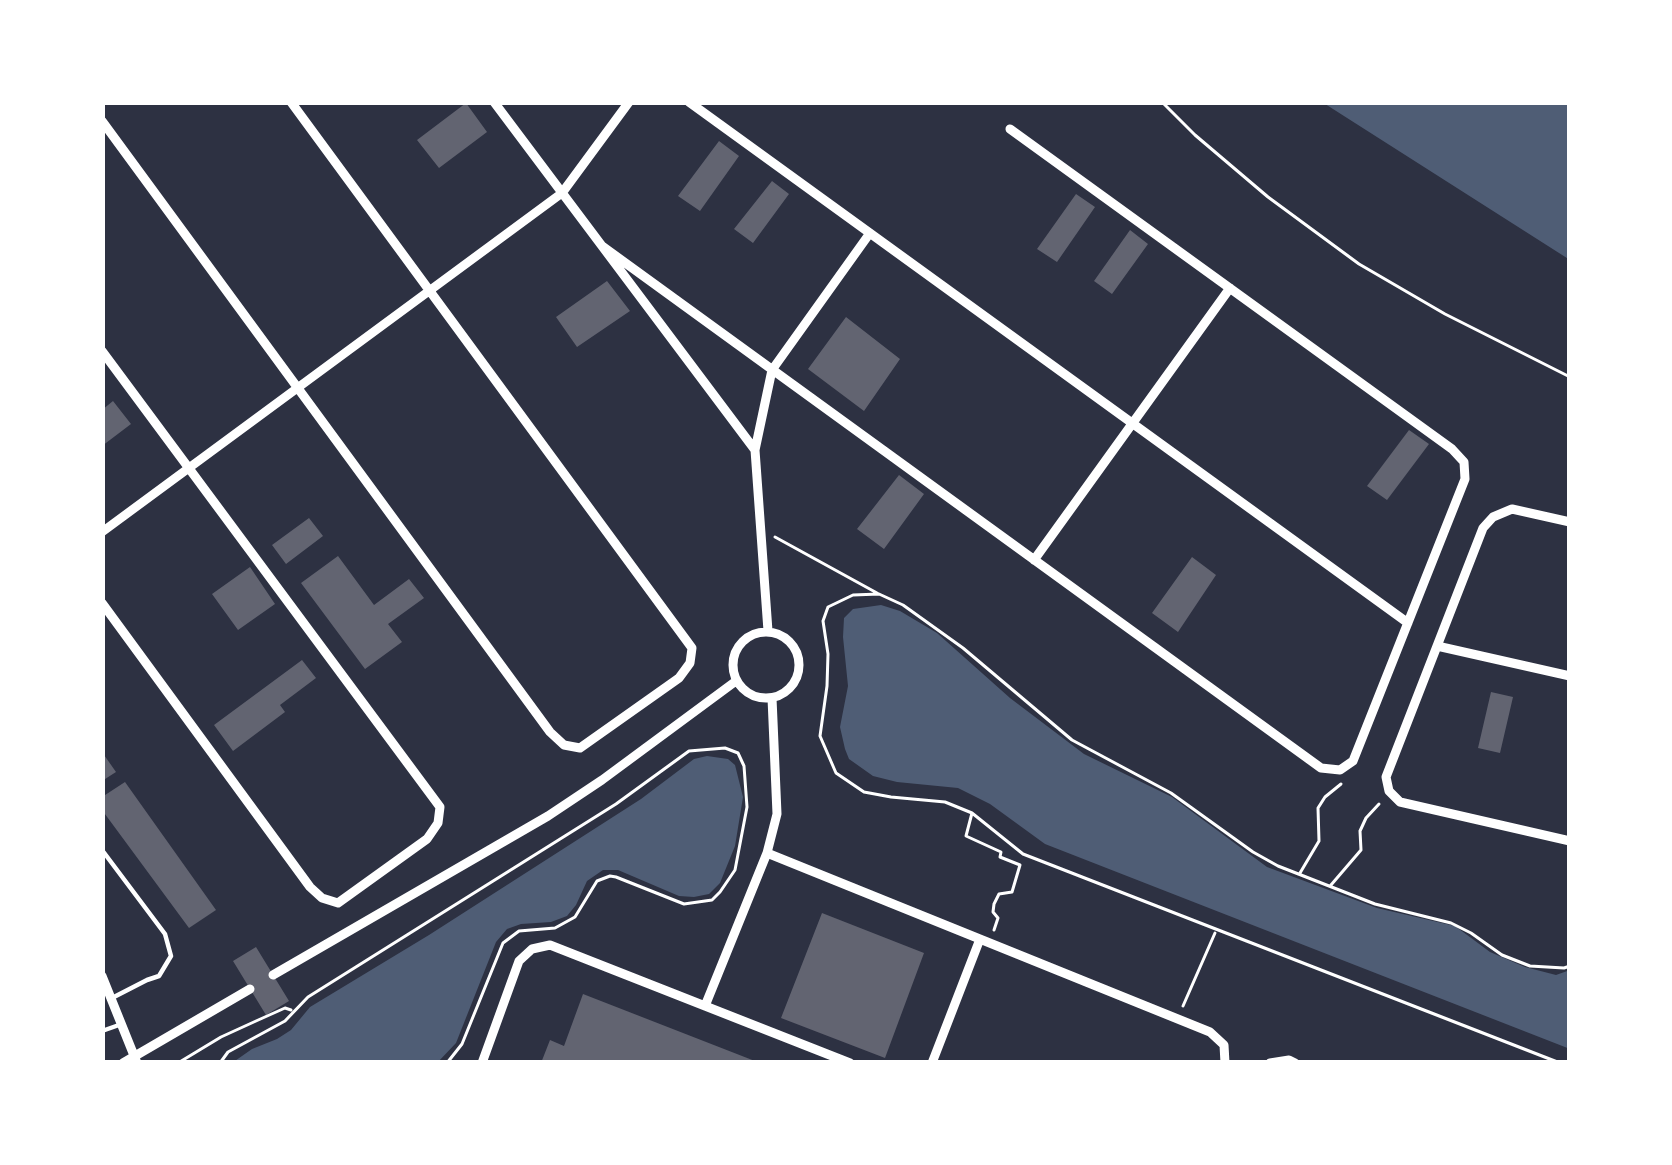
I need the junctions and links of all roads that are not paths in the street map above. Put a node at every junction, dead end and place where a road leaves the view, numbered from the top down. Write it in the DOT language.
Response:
graph roads {
  1 [pos="291,102"];
  2 [pos="494,102"];
  3 [pos="628,102"];
  4 [pos="689,102"];
  5 [pos="102,121"];
  6 [pos="1010,129"];
  7 [pos="562,193"];
  8 [pos="870,233"];
  9 [pos="602,246"];
  10 [pos="1230,288"];
  11 [pos="430,291"];
  12 [pos="102,351"];
  13 [pos="772,370"];
  14 [pos="298,388"];
  15 [pos="1132,424"];
  16 [pos="754,450"];
  17 [pos="189,468"];
  18 [pos="1570,522"];
  19 [pos="102,532"];
  20 [pos="1034,560"];
  21 [pos="102,603"];
  22 [pos="1408,623"];
  23 [pos="768,631"];
  24 [pos="1437,646"];
  25 [pos="1570,676"];
  26 [pos="736,681"];
  27 [pos="772,698"];
  28 [pos="1570,841"];
  29 [pos="102,850"];
  30 [pos="767,854"];
  31 [pos="985,941"];
  32 [pos="273,975"];
  33 [pos="102,978"];
  34 [pos="250,989"];
  35 [pos="112,998"];
  36 [pos="705,1006"];
  37 [pos="122,1024"];
  38 [pos="102,1030"];
  39 [pos="136,1059"];
  40 [pos="1270,1062"];
  41 [pos="123,1063"];
  42 [pos="482,1063"];
  43 [pos="850,1063"];
  44 [pos="932,1063"];
  45 [pos="1225,1063"];
  46 [pos="1295,1063"];
  1 -- 11 [label="street"];
  2 -- 7 [label="street"];
  3 -- 7 [label="street"];
  4 -- 8 [label="street"];
  5 -- 14 [label="street"];
  6 -- 10 [label="street"];
  7 -- 9 [label="street"];
  7 -- 11 [label="street"];
  8 -- 13 [label="street"];
  8 -- 15 [label="street"];
  9 -- 13 [label="street"];
  9 -- 16 [label="street"];
  10 -- 15 [label="street"];
  10 -- 22 [label="street"];
  11 -- 14 [label="street"];
  11 -- 14 [label="street"];
  12 -- 17 [label="street"];
  13 -- 16 [label="street"];
  13 -- 20 [label="street"];
  14 -- 17 [label="street"];
  15 -- 20 [label="street"];
  15 -- 22 [label="street"];
  16 -- 23 [label="street"];
  17 -- 19 [label="street"];
  17 -- 21 [label="street"];
  18 -- 24 [label="street"];
  20 -- 22 [label="street"];
  23 -- 26 [label="street"];
  23 -- 27 [label="street"];
  24 -- 25 [label="street"];
  24 -- 28 [label="street"];
  26 -- 27 [label="street"];
  26 -- 32 [label="street"];
  27 -- 30 [label="street"];
  29 -- 35 [label="lane"];
  30 -- 31 [label="street"];
  30 -- 36 [label="street"];
  31 -- 44 [label="street"];
  31 -- 45 [label="street"];
  33 -- 35 [label="street"];
  34 -- 39 [label="street"];
  35 -- 37 [label="street"];
  36 -- 42 [label="street"];
  36 -- 43 [label="street"];
  37 -- 38 [label="lane"];
  37 -- 39 [label="street"];
  39 -- 41 [label="street"];
  40 -- 46 [label="street"];
}
